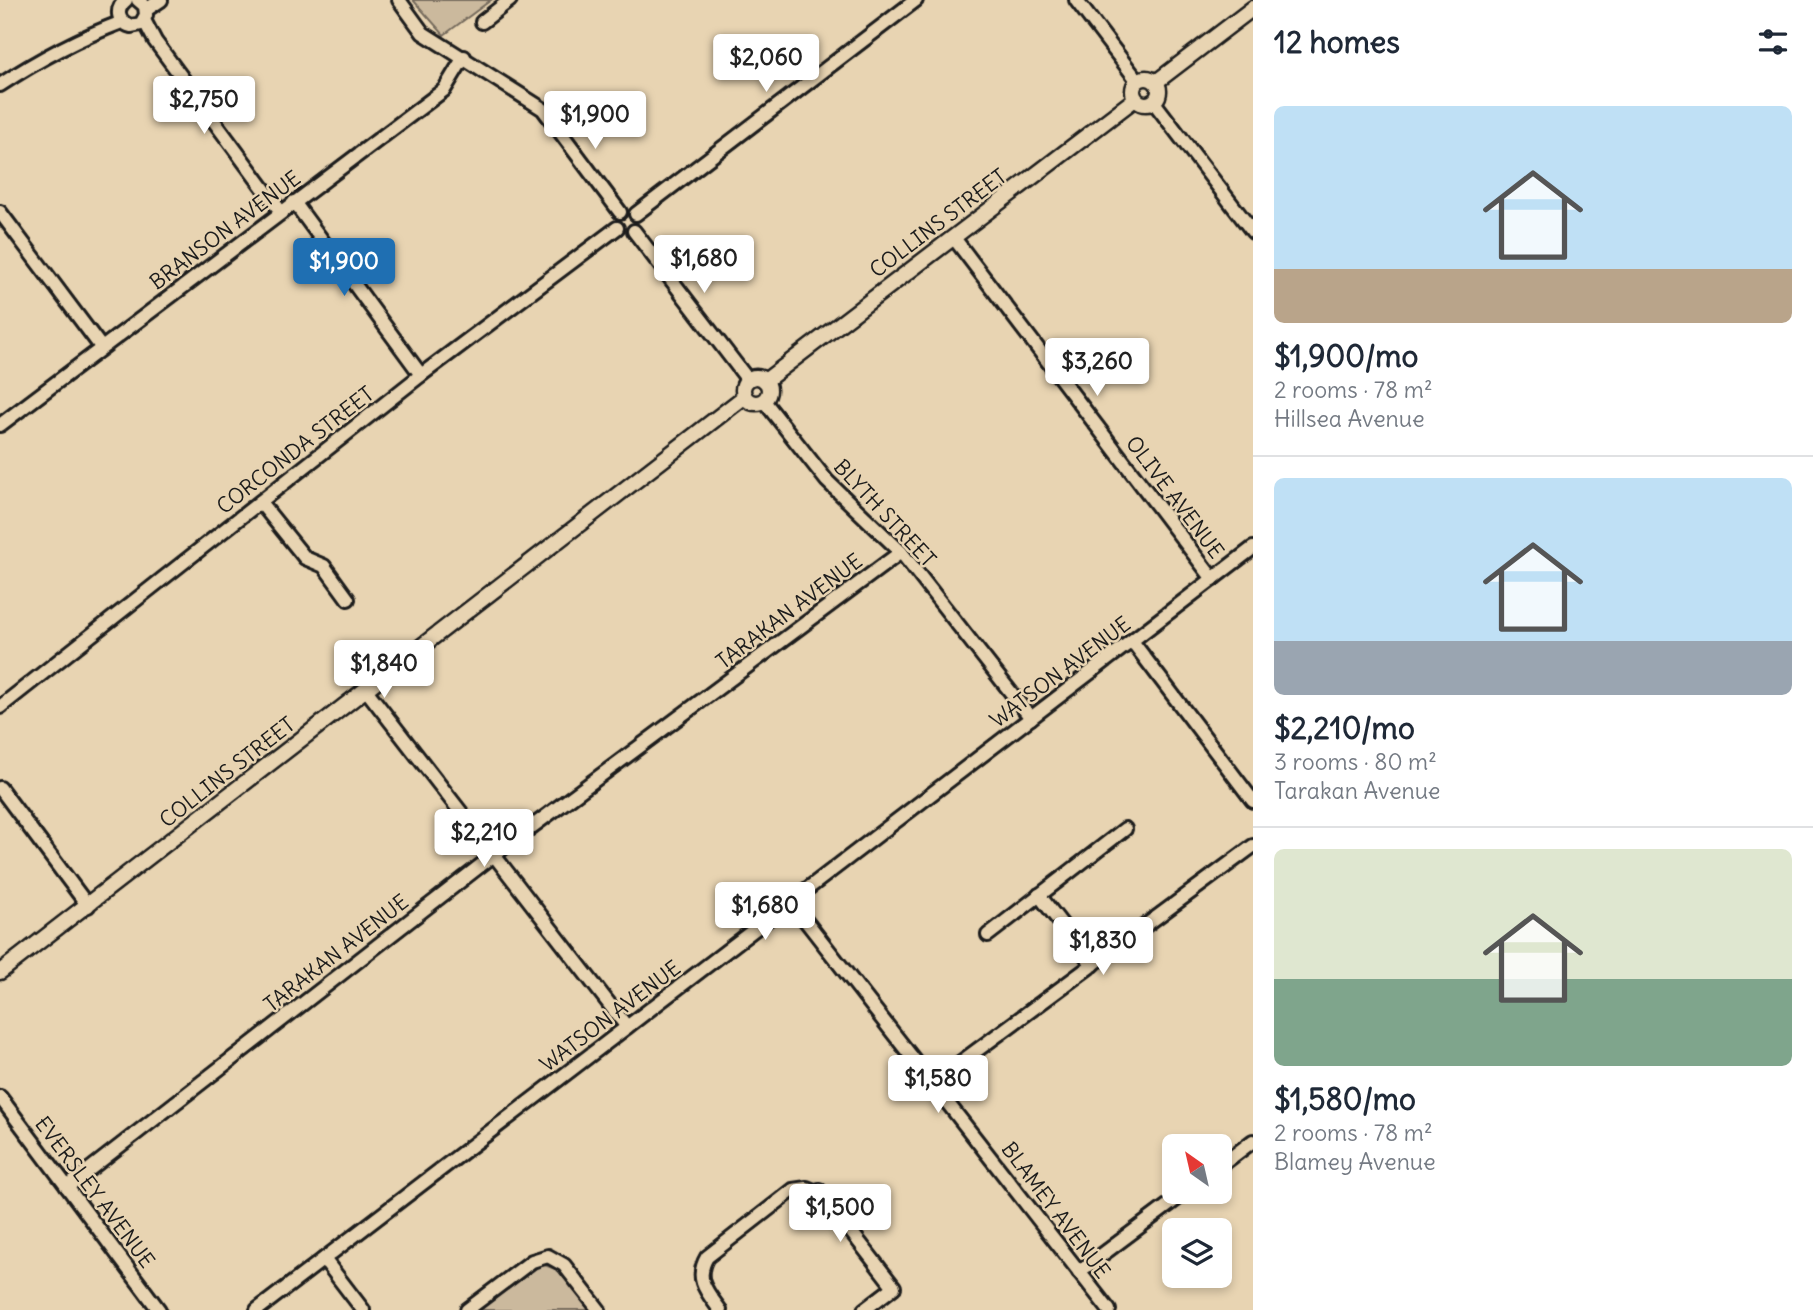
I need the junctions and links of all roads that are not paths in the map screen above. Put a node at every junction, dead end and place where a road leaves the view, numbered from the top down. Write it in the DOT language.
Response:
graph roads {
  1 [pos="161,0"];
  2 [pos="399,0"];
  3 [pos="510,0"];
  4 [pos="916,0"];
  5 [pos="1076,0"];
  6 [pos="1253,8"];
  7 [pos="121,9"];
  8 [pos="143,10"];
  9 [pos="482,22"];
  10 [pos="464,57"];
  11 [pos="1138,80"];
  12 [pos="1156,82"];
  13 [pos="0,85"];
  14 [pos="1135,99"];
  15 [pos="1153,102"];
  16 [pos="294,202"];
  17 [pos="0,212"];
  18 [pos="281,212"];
  19 [pos="620,212"];
  20 [pos="636,214"];
  21 [pos="617,228"];
  22 [pos="634,231"];
  23 [pos="1253,232"];
  24 [pos="954,238"];
  25 [pos="101,347"];
  26 [pos="421,375"];
  27 [pos="748,380"];
  28 [pos="765,381"];
  29 [pos="744,397"];
  30 [pos="764,401"];
  31 [pos="0,425"];
  32 [pos="260,502"];
  33 [pos="1253,548"];
  34 [pos="901,552"];
  35 [pos="1213,579"];
  36 [pos="348,598"];
  37 [pos="1132,641"];
  38 [pos="367,691"];
  39 [pos="0,707"];
  40 [pos="1031,718"];
  41 [pos="0,788"];
  42 [pos="1253,801"];
  43 [pos="1125,830"];
  44 [pos="1253,846"];
  45 [pos="494,855"];
  46 [pos="1039,895"];
  47 [pos="791,902"];
  48 [pos="88,906"];
  49 [pos="988,934"];
  50 [pos="1093,965"];
  51 [pos="0,972"];
  52 [pos="627,1027"];
  53 [pos="934,1082"];
  54 [pos="0,1097"];
  55 [pos="1253,1141"];
  56 [pos="1232,1157"];
  57 [pos="811,1181"];
  58 [pos="67,1187"];
  59 [pos="822,1194"];
  60 [pos="1170,1204"];
  61 [pos="324,1259"];
  62 [pos="1079,1272"];
  63 [pos="718,1309"];
  64 [pos="159,1310"];
  65 [pos="257,1310"];
  66 [pos="363,1310"];
  67 [pos="467,1310"];
  68 [pos="599,1310"];
  69 [pos="864,1310"];
  70 [pos="1109,1310"];
  1 -- 8 [label="street"];
  2 -- 10 [label="street"];
  3 -- 9 [label="street"];
  4 -- 20 [label="street"];
  5 -- 11 [label="street"];
  6 -- 12 [label="street"];
  7 -- 8 [label="street"];
  7 -- 13 [label="street"];
  8 -- 18 [label="street"];
  10 -- 16 [label="street, BRANSON AVENUE"];
  10 -- 19 [label="street"];
  11 -- 12 [label="street"];
  11 -- 14 [label="street"];
  12 -- 15 [label="street"];
  14 -- 15 [label="street"];
  14 -- 24 [label="street, COLLINS STREET"];
  15 -- 23 [label="street"];
  16 -- 18 [label="street, BRANSON AVENUE"];
  16 -- 26 [label="street"];
  17 -- 25 [label="street"];
  18 -- 25 [label="street, BRANSON AVENUE"];
  19 -- 20 [label="street"];
  19 -- 21 [label="street"];
  20 -- 22 [label="street"];
  21 -- 22 [label="street"];
  21 -- 26 [label="street, CORCONDA STREET"];
  22 -- 27 [label="street"];
  24 -- 28 [label="street, COLLINS STREET"];
  24 -- 35 [label="street, OLIVE AVENUE"];
  25 -- 31 [label="street, BRANSON AVENUE"];
  26 -- 32 [label="street, CORCONDA STREET"];
  27 -- 28 [label="street"];
  27 -- 29 [label="street"];
  28 -- 30 [label="street"];
  29 -- 30 [label="street"];
  29 -- 38 [label="street, COLLINS STREET"];
  30 -- 34 [label="street, BLYTH STREET"];
  32 -- 36 [label="street"];
  32 -- 39 [label="street, CORCONDA STREET"];
  33 -- 35 [label="street, WATSON AVENUE"];
  34 -- 40 [label="street, BLYTH STREET"];
  34 -- 45 [label="street, TARAKAN AVENUE"];
  35 -- 37 [label="street, WATSON AVENUE"];
  37 -- 40 [label="street, WATSON AVENUE"];
  37 -- 42 [label="street"];
  38 -- 45 [label="street"];
  38 -- 48 [label="street, COLLINS STREET"];
  40 -- 47 [label="street, WATSON AVENUE"];
  41 -- 48 [label="street"];
  43 -- 46 [label="street"];
  44 -- 50 [label="street"];
  45 -- 52 [label="street"];
  45 -- 58 [label="street, TARAKAN AVENUE"];
  46 -- 49 [label="street"];
  46 -- 50 [label="street"];
  47 -- 52 [label="street, WATSON AVENUE"];
  47 -- 53 [label="street, BLAMEY AVENUE"];
  48 -- 51 [label="street, COLLINS STREET"];
  50 -- 53 [label="street"];
  52 -- 61 [label="street, WATSON AVENUE"];
  53 -- 62 [label="street, BLAMEY AVENUE"];
  54 -- 58 [label="street, EVERSLEY AVENUE"];
  55 -- 56 [label="street"];
  57 -- 59 [label="street"];
  58 -- 64 [label="street, EVERSLEY AVENUE"];
  59 -- 63 [label="street"];
  59 -- 69 [label="street"];
  60 -- 62 [label="street"];
  61 -- 65 [label="street, WATSON AVENUE"];
  61 -- 66 [label="street"];
  62 -- 70 [label="street, BLAMEY AVENUE"];
  67 -- 68 [label="street"];
}
